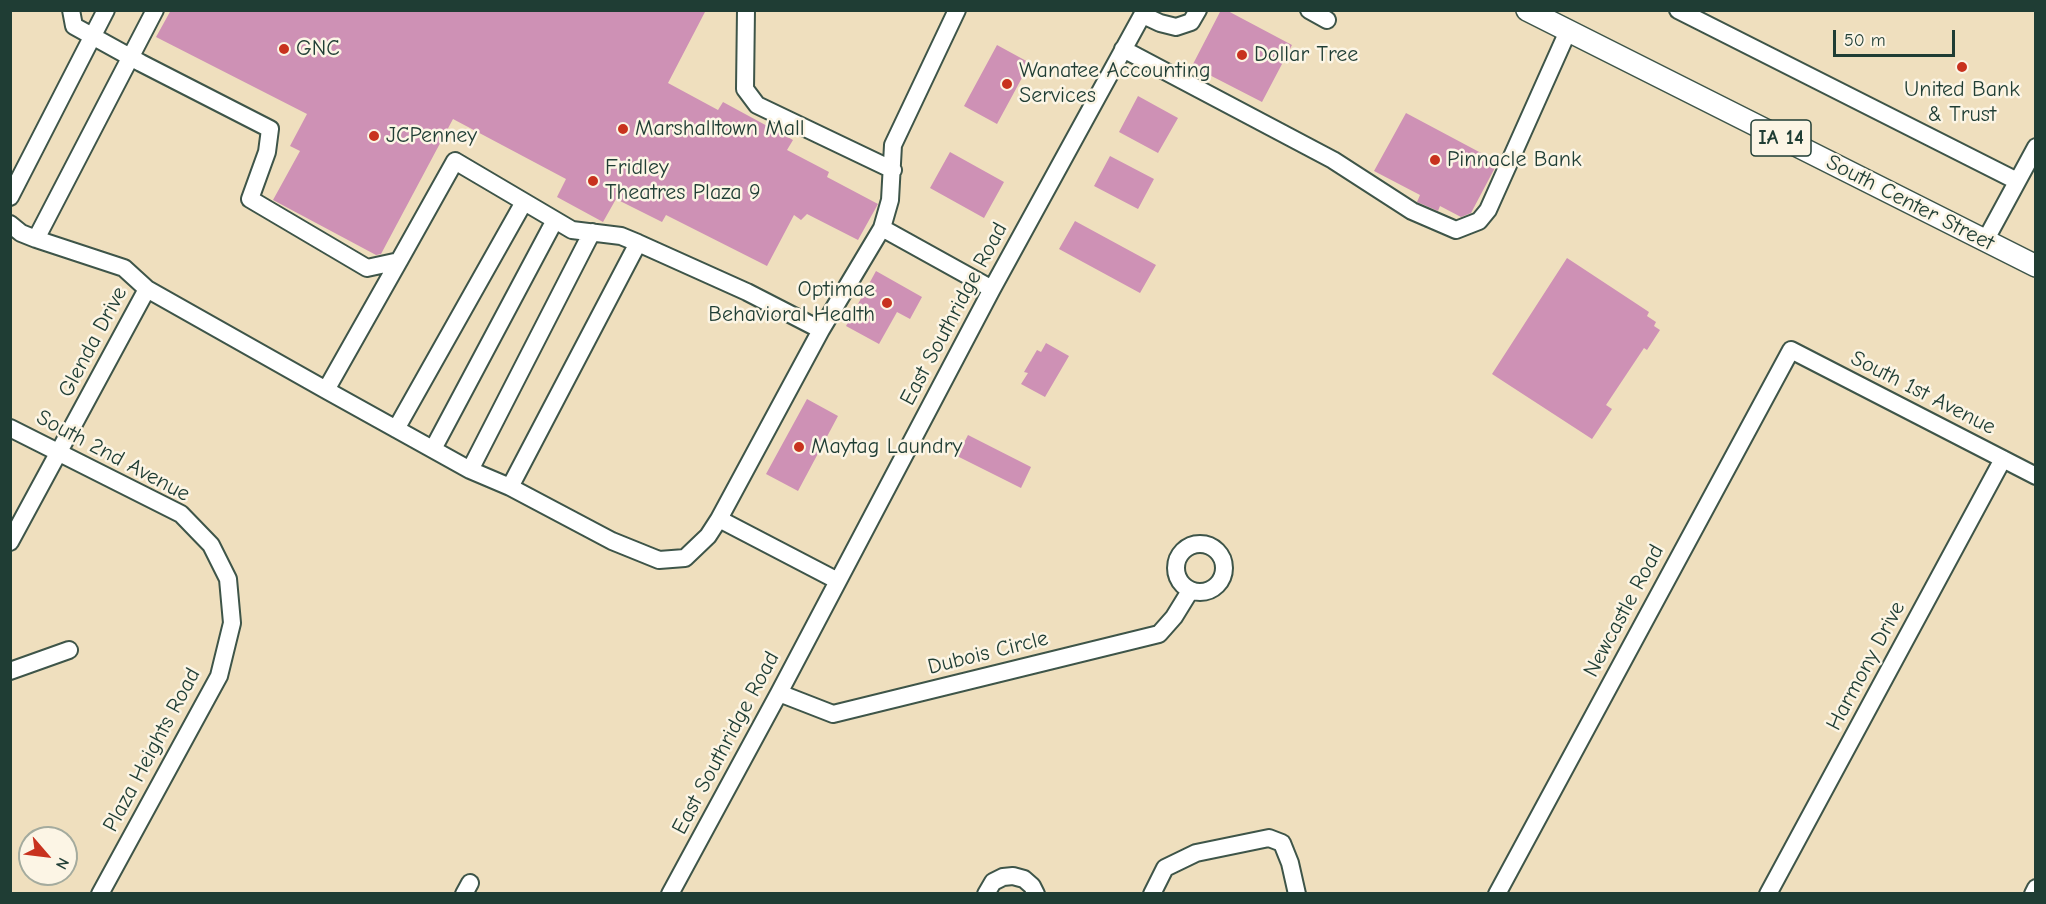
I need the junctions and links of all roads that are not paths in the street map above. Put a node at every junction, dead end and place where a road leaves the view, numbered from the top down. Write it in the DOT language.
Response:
graph roads {
  1 [pos="70,10"];
  2 [pos="106,10"];
  3 [pos="155,10"];
  4 [pos="747,10"];
  5 [pos="957,10"];
  6 [pos="1198,10"];
  7 [pos="1309,10"];
  8 [pos="1527,10"];
  9 [pos="1678,10"];
  10 [pos="1144,13"];
  11 [pos="1327,20"];
  12 [pos="1569,31"];
  13 [pos="93,36"];
  14 [pos="1124,49"];
  15 [pos="132,58"];
  16 [pos="2036,147"];
  17 [pos="893,170"];
  18 [pos="2017,181"];
  19 [pos="10,197"];
  20 [pos="524,202"];
  21 [pos="555,220"];
  22 [pos="10,225"];
  23 [pos="882,228"];
  24 [pos="592,232"];
  25 [pos="36,239"];
  26 [pos="1985,241"];
  27 [pos="638,243"];
  28 [pos="399,261"];
  29 [pos="2036,266"];
  30 [pos="147,289"];
  31 [pos="992,289"];
  32 [pos="821,330"];
  33 [pos="1791,350"];
  34 [pos="326,390"];
  35 [pos="10,428"];
  36 [pos="396,429"];
  37 [pos="433,449"];
  38 [pos="60,453"];
  39 [pos="2003,459"];
  40 [pos="470,470"];
  41 [pos="2036,476"];
  42 [pos="510,487"];
  43 [pos="719,519"];
  44 [pos="10,542"];
  45 [pos="838,581"];
  46 [pos="1190,591"];
  47 [pos="232,623"];
  48 [pos="69,650"];
  49 [pos="10,671"];
  50 [pos="779,693"];
  51 [pos="2036,888"];
  52 [pos="100,894"];
  53 [pos="670,894"];
  54 [pos="986,894"];
  55 [pos="1036,894"];
  56 [pos="1152,894"];
  57 [pos="1297,894"];
  58 [pos="1497,894"];
  59 [pos="1768,894"];
  60 [pos="2033,894"];
  1 -- 13 [label="street"];
  2 -- 13 [label="street"];
  3 -- 15 [label="street"];
  4 -- 17 [label="street"];
  5 -- 17 [label="street"];
  6 -- 10 [label="street"];
  7 -- 11 [label="street"];
  8 -- 12 [label="main road, South Center Street / IA 14"];
  9 -- 18 [label="street"];
  10 -- 14 [label="street, East Southridge Road"];
  12 -- 14 [label="street"];
  12 -- 26 [label="main road, South Center Street / IA 14"];
  13 -- 15 [label="street"];
  13 -- 19 [label="street"];
  14 -- 31 [label="street, East Southridge Road"];
  15 -- 25 [label="street"];
  15 -- 28 [label="street"];
  16 -- 18 [label="street"];
  17 -- 23 [label="street"];
  18 -- 26 [label="street"];
  20 -- 21 [label="street"];
  20 -- 28 [label="street"];
  20 -- 36 [label="street"];
  21 -- 24 [label="street"];
  21 -- 37 [label="street"];
  22 -- 25 [label="street"];
  23 -- 31 [label="street"];
  23 -- 32 [label="street"];
  24 -- 27 [label="street"];
  24 -- 40 [label="street"];
  25 -- 30 [label="street"];
  26 -- 29 [label="main road, South Center Street / IA 14"];
  27 -- 32 [label="street"];
  27 -- 42 [label="street"];
  28 -- 34 [label="street"];
  30 -- 34 [label="street"];
  30 -- 38 [label="street, Glenda Drive"];
  31 -- 45 [label="street, East Southridge Road"];
  32 -- 43 [label="street"];
  33 -- 39 [label="street, South 1st Avenue"];
  33 -- 58 [label="street, Newcastle Road"];
  34 -- 36 [label="street"];
  35 -- 38 [label="street, South 2nd Avenue"];
  36 -- 37 [label="street"];
  37 -- 40 [label="street"];
  38 -- 44 [label="street, Glenda Drive"];
  38 -- 47 [label="street, South 2nd Avenue"];
  39 -- 41 [label="street, South 1st Avenue"];
  39 -- 59 [label="street, Harmony Drive"];
  40 -- 42 [label="street"];
  42 -- 43 [label="street"];
  43 -- 45 [label="street"];
  45 -- 50 [label="street, East Southridge Road"];
  46 -- 50 [label="street, Dubois Circle"];
  47 -- 52 [label="street, Plaza Heights Road"];
  48 -- 49 [label="street"];
  50 -- 53 [label="street, East Southridge Road"];
  51 -- 60 [label="street"];
  54 -- 55 [label="street"];
  56 -- 57 [label="street"];
}
